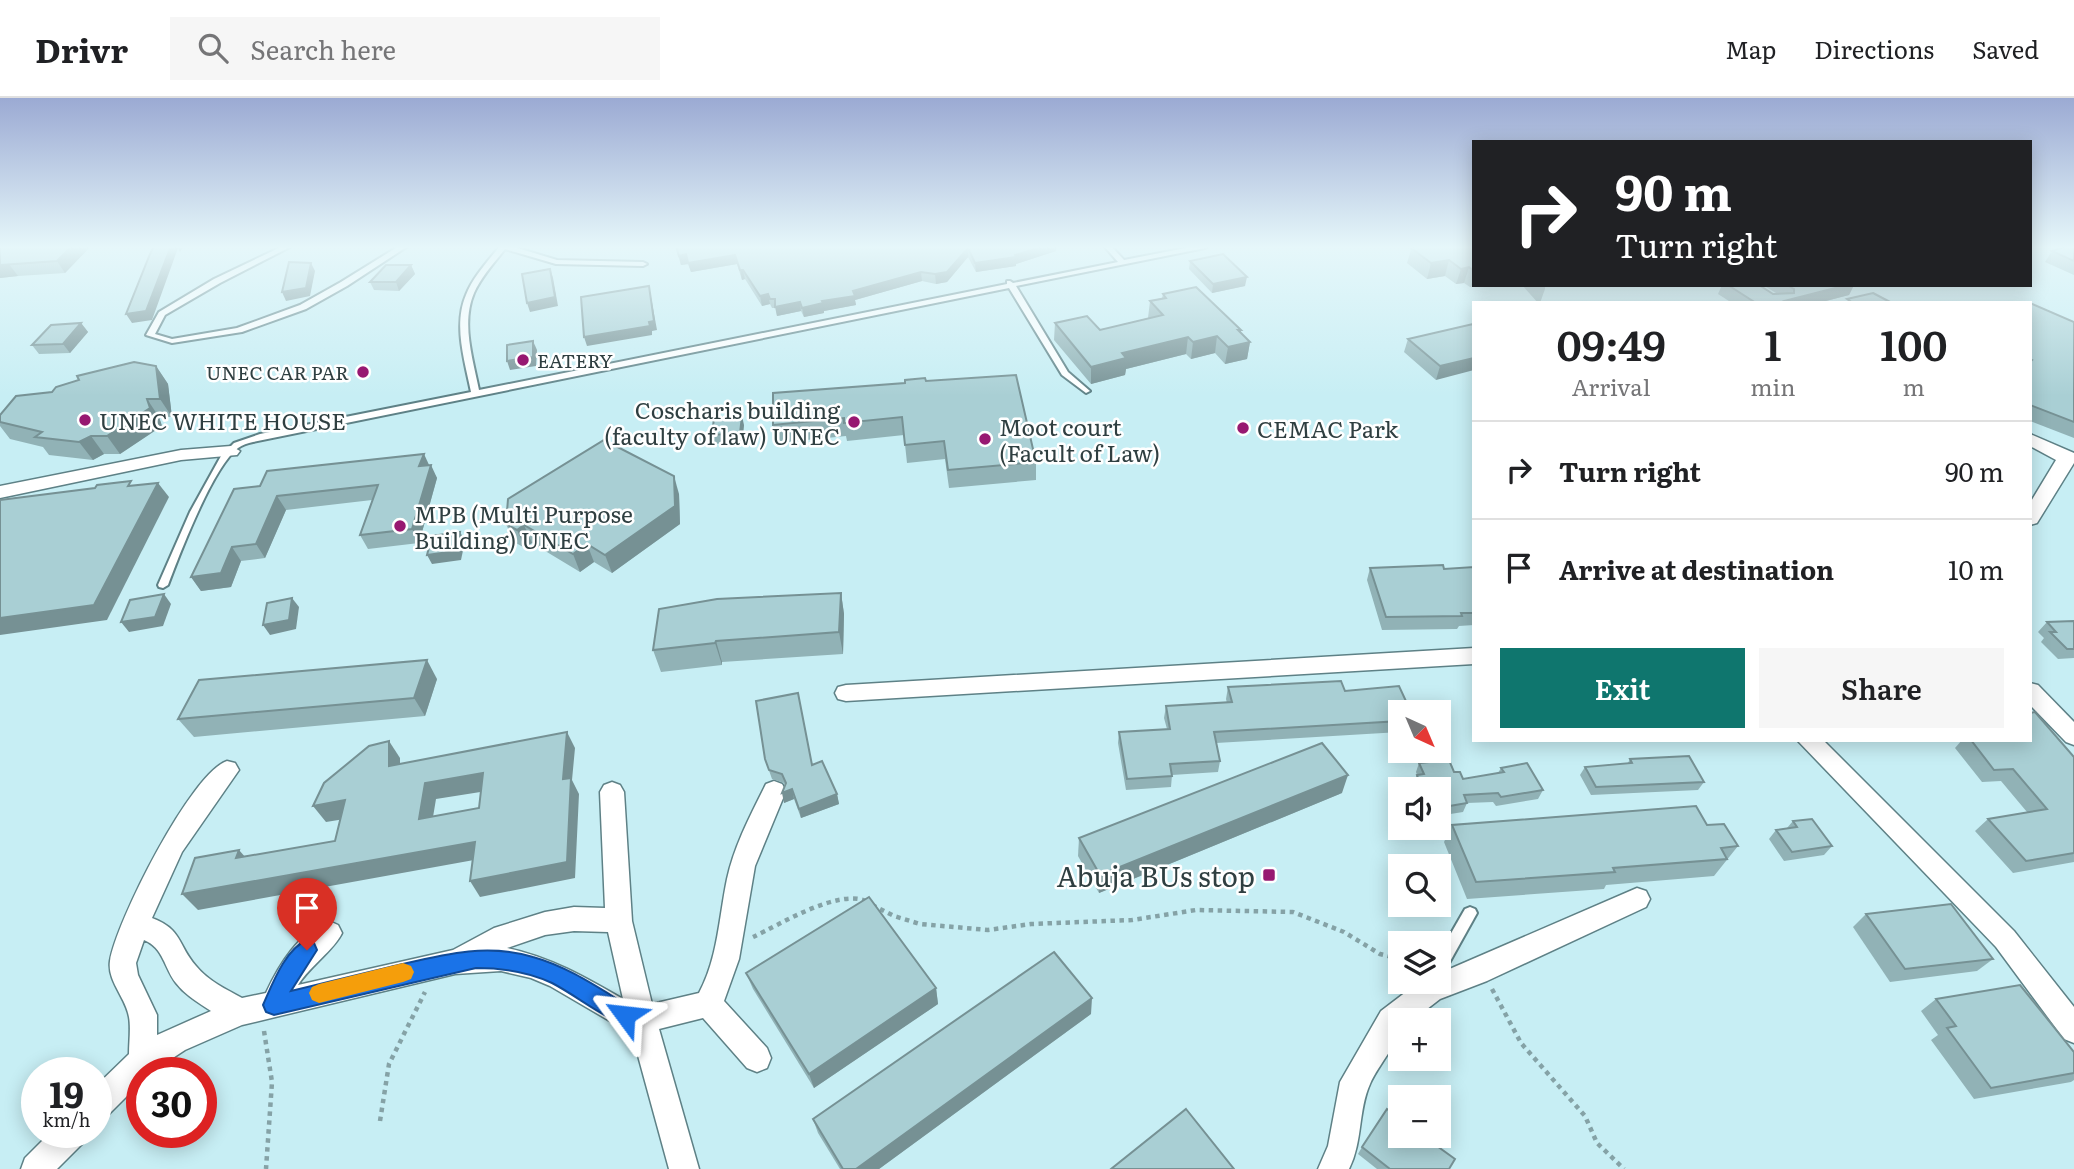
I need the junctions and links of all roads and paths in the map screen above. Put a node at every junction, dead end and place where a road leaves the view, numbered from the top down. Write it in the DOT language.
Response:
graph roads {
  1 [pos="192,296"];
  2 [pos="323,296"];
  3 [pos="470,296"];
  4 [pos="952,296"];
  5 [pos="1017,296"];
  6 [pos="1086,391"];
  7 [pos="477,395"];
  8 [pos="2032,440"];
  9 [pos="231,451"];
  10 [pos="2070,458"];
  11 [pos="0,492"];
  12 [pos="2032,516"];
  13 [pos="163,585"];
  14 [pos="1472,656"];
  15 [pos="846,693"];
  16 [pos="2032,693"];
  17 [pos="2074,736"];
  18 [pos="1810,742"];
  19 [pos="228,770"];
  20 [pos="774,790"];
  21 [pos="612,792"];
  22 [pos="1637,899"];
  23 [pos="1470,913"];
  24 [pos="619,921"];
  25 [pos="135,926"];
  26 [pos="329,933"];
  27 [pos="728,948"];
  28 [pos="1451,949"];
  29 [pos="1388,956"];
  30 [pos="447,963"];
  31 [pos="1477,972"];
  32 [pos="1451,977"];
  33 [pos="1420,994"];
  34 [pos="708,1004"];
  35 [pos="257,1009"];
  36 [pos="644,1019"];
  37 [pos="2074,1029"];
  38 [pos="143,1057"];
  39 [pos="146,1057"];
  40 [pos="757,1058"];
  41 [pos="126,1076"];
  42 [pos="112,1091"];
  43 [pos="380,1121"];
  44 [pos="56,1148"];
  45 [pos="36,1169"];
  46 [pos="265,1169"];
  47 [pos="684,1169"];
  48 [pos="1334,1169"];
  49 [pos="1624,1169"];
  1 -- 2 [label="lane"];
  3 -- 7 [label="lane"];
  4 -- 7 [label="lane"];
  5 -- 6 [label="lane"];
  7 -- 9 [label="lane"];
  8 -- 10 [label="street"];
  9 -- 11 [label="street"];
  9 -- 13 [label="lane"];
  10 -- 12 [label="street"];
  14 -- 15 [label="street"];
  16 -- 17 [label="street"];
  18 -- 37 [label="street"];
  19 -- 25 [label="street"];
  20 -- 27 [label="street"];
  21 -- 24 [label="street"];
  22 -- 31 [label="street"];
  23 -- 28 [label="lane"];
  24 -- 30 [label="street"];
  24 -- 36 [label="street"];
  25 -- 35 [label="street"];
  25 -- 38 [label="street"];
  26 -- 35 [label="street"];
  27 -- 29 [label="path"];
  27 -- 34 [label="street"];
  30 -- 35 [label="street"];
  30 -- 36 [label="street"];
  30 -- 43 [label="path"];
  31 -- 32 [label="street"];
  31 -- 49 [label="path"];
  33 -- 48 [label="street"];
  34 -- 36 [label="street"];
  34 -- 40 [label="street"];
  35 -- 39 [label="street"];
  35 -- 46 [label="path"];
  36 -- 47 [label="street"];
  41 -- 42 [label="street"];
  44 -- 45 [label="street"];
}
